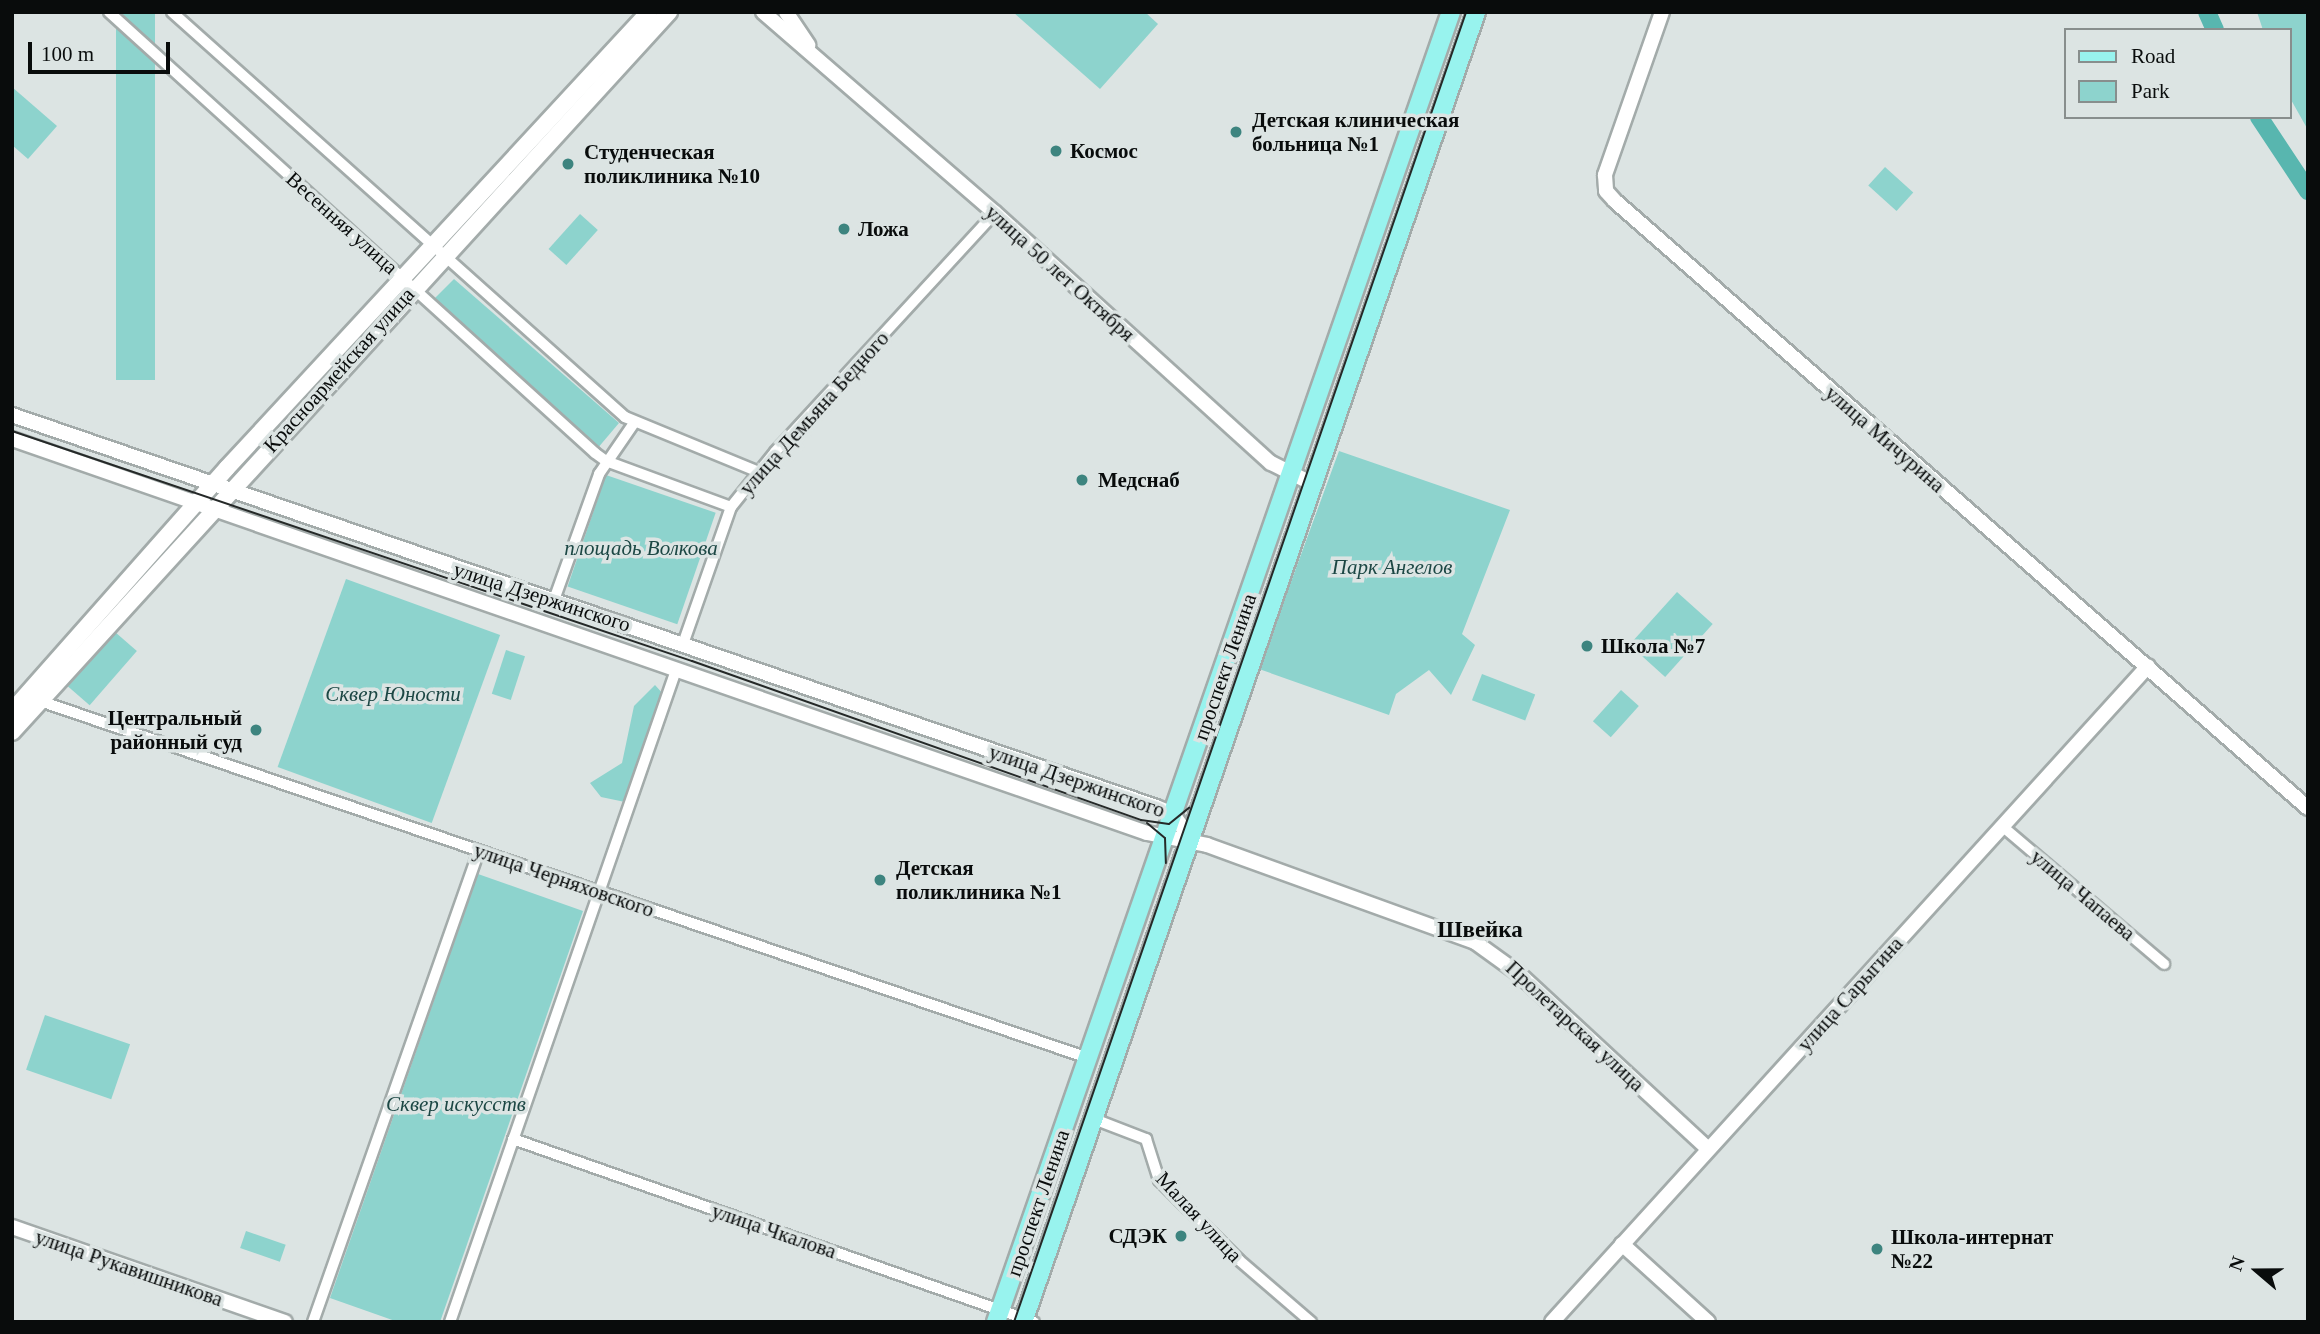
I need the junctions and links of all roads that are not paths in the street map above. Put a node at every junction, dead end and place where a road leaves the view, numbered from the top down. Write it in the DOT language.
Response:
graph roads {
  1 [pos="109,12"];
  2 [pos="172,12"];
  3 [pos="649,12"];
  4 [pos="669,12"];
  5 [pos="763,12"];
  6 [pos="786,12"];
  7 [pos="1451,12"];
  8 [pos="1476,12"];
  9 [pos="1662,12"];
  10 [pos="813,52"];
  11 [pos="995,213"];
  12 [pos="437,251"];
  13 [pos="408,283"];
  14 [pos="12,415"];
  15 [pos="634,423"];
  16 [pos="12,439"];
  17 [pos="607,461"];
  18 [pos="758,472"];
  19 [pos="1292,475"];
  20 [pos="1314,484"];
  21 [pos="222,486"];
  22 [pos="205,507"];
  23 [pos="731,507"];
  24 [pos="554,600"];
  25 [pos="683,644"];
  26 [pos="2148,666"];
  27 [pos="676,670"];
  28 [pos="40,701"];
  29 [pos="12,711"];
  30 [pos="12,732"];
  31 [pos="2308,808"];
  32 [pos="1173,814"];
  33 [pos="2002,826"];
  34 [pos="1165,838"];
  35 [pos="1191,840"];
  36 [pos="479,851"];
  37 [pos="600,892"];
  38 [pos="2164,964"];
  39 [pos="1088,1058"];
  40 [pos="1094,1119"];
  41 [pos="513,1139"];
  42 [pos="1708,1149"];
  43 [pos="12,1227"];
  44 [pos="1622,1244"];
  45 [pos="998,1316"];
  46 [pos="1027,1321"];
  47 [pos="285,1322"];
  48 [pos="313,1322"];
  49 [pos="450,1322"];
  50 [pos="1311,1322"];
  51 [pos="1552,1322"];
  52 [pos="1708,1322"];
  1 -- 13 [label="street, Весенняя улица"];
  2 -- 12 [label="street, Весенняя улица"];
  3 -- 12 [label="main road, Красноармейская улица"];
  4 -- 12 [label="main road, Красноармейская улица"];
  5 -- 10 [label="street, улица 50 лет Октября"];
  6 -- 10 [label="street, улица 50 лет Октября"];
  7 -- 19 [label="main road, проспект Ленина"];
  8 -- 20 [label="main road, проспект Ленина"];
  9 -- 26 [label="street, улица Мичурина"];
  10 -- 11 [label="street, улица 50 лет Октября"];
  11 -- 18 [label="street, улица Демьяна Бедного"];
  11 -- 19 [label="street, улица 50 лет Октября"];
  12 -- 13 [label="main road, Красноармейская улица"];
  12 -- 15 [label="street, Весенняя улица"];
  13 -- 17 [label="street, Весенняя улица"];
  13 -- 21 [label="main road, Красноармейская улица"];
  14 -- 21 [label="street, улица Дзержинского"];
  15 -- 17 [label="street"];
  15 -- 18 [label="street, Весенняя улица"];
  16 -- 22 [label="street, улица Дзержинского"];
  17 -- 23 [label="street, Весенняя улица"];
  17 -- 24 [label="street"];
  18 -- 23 [label="street, улица Демьяна Бедного"];
  19 -- 20 [label="street, улица 50 лет Октября"];
  19 -- 32 [label="main road, проспект Ленина"];
  20 -- 35 [label="main road, проспект Ленина"];
  21 -- 22 [label="main road, Красноармейская улица"];
  21 -- 24 [label="street, улица Дзержинского"];
  22 -- 27 [label="street, улица Дзержинского"];
  22 -- 28 [label="main road, Красноармейская улица"];
  22 -- 29 [label="main road, Красноармейская улица"];
  23 -- 25 [label="street, улица Демьяна Бедного"];
  24 -- 25 [label="street, улица Дзержинского"];
  25 -- 32 [label="street, улица Дзержинского"];
  26 -- 31 [label="street, улица Мичурина"];
  26 -- 33 [label="street, улица Сарыгина"];
  27 -- 34 [label="street, улица Дзержинского"];
  27 -- 37 [label="street"];
  28 -- 30 [label="main road, Красноармейская улица"];
  28 -- 36 [label="street, улица Черняховского"];
  32 -- 34 [label="main road, проспект Ленина"];
  32 -- 35 [label="street, улица Дзержинского"];
  33 -- 38 [label="street, улица Чапаева"];
  33 -- 42 [label="street, улица Сарыгина"];
  34 -- 35 [label="street, улица Дзержинского"];
  34 -- 39 [label="main road, проспект Ленина"];
  35 -- 40 [label="main road, проспект Ленина"];
  35 -- 42 [label="street, Пролетарская улица"];
  36 -- 37 [label="street, улица Черняховского"];
  36 -- 48 [label="street"];
  37 -- 39 [label="street, улица Черняховского"];
  37 -- 41 [label="street"];
  39 -- 45 [label="main road, проспект Ленина"];
  40 -- 46 [label="main road, проспект Ленина"];
  40 -- 50 [label="street, Малая улица"];
  41 -- 45 [label="street, улица Чкалова"];
  41 -- 49 [label="street"];
  42 -- 44 [label="street, улица Сарыгина"];
  43 -- 47 [label="street, улица Рукавишникова"];
  44 -- 51 [label="street, улица Сарыгина"];
  44 -- 52 [label="street"];
  45 -- 46 [label="street, улица Чкалова"];
}
